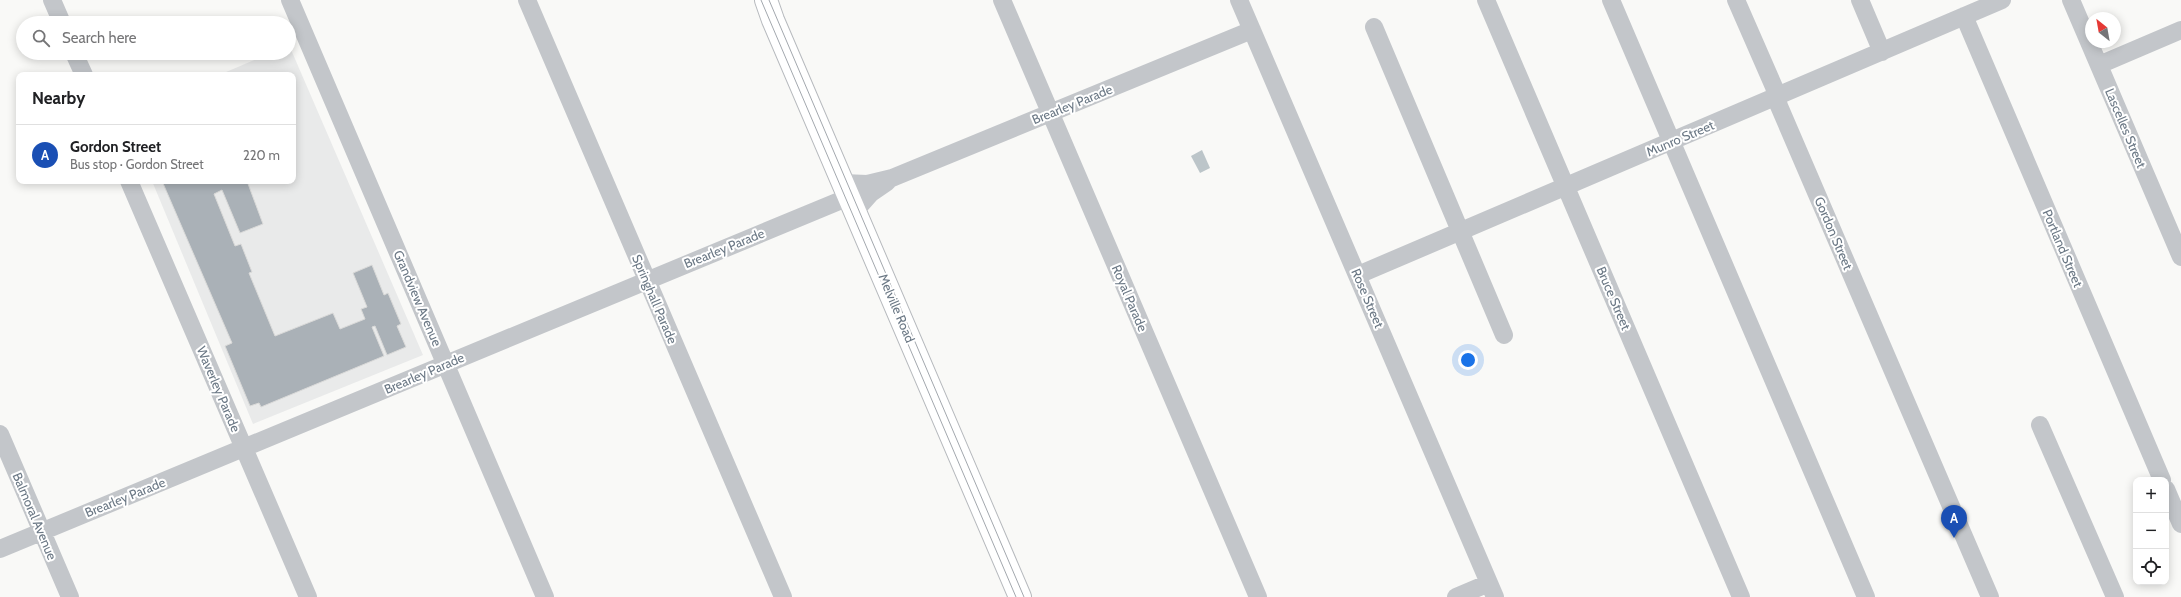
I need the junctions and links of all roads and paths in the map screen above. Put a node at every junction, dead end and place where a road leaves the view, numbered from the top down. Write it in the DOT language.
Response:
graph roads {
  1 [pos="52,0"];
  2 [pos="290,0"];
  3 [pos="527,0"];
  4 [pos="763,0"];
  5 [pos="1002,0"];
  6 [pos="1239,0"];
  7 [pos="1486,0"];
  8 [pos="1611,0"];
  9 [pos="1736,0"];
  10 [pos="1860,0"];
  11 [pos="2071,0"];
  12 [pos="1992,2"];
  13 [pos="770,10"];
  14 [pos="59,16"];
  15 [pos="1964,16"];
  16 [pos="1374,27"];
  17 [pos="1252,30"];
  18 [pos="2181,30"];
  19 [pos="1882,52"];
  20 [pos="77,60"];
  21 [pos="2099,65"];
  22 [pos="83,72"];
  23 [pos="1776,96"];
  24 [pos="1051,113"];
  25 [pos="1671,142"];
  26 [pos="892,178"];
  27 [pos="130,184"];
  28 [pos="1566,186"];
  29 [pos="849,197"];
  30 [pos="1460,231"];
  31 [pos="2181,257"];
  32 [pos="1358,275"];
  33 [pos="647,280"];
  34 [pos="1504,335"];
  35 [pos="446,364"];
  36 [pos="2040,425"];
  37 [pos="0,434"];
  38 [pos="244,448"];
  39 [pos="2161,477"];
  40 [pos="2169,496"];
  41 [pos="2181,524"];
  42 [pos="41,531"];
  43 [pos="0,549"];
  44 [pos="1492,590"];
  45 [pos="70,597"];
  46 [pos="308,597"];
  47 [pos="545,597"];
  48 [pos="783,597"];
  49 [pos="1020,597"];
  50 [pos="1258,597"];
  51 [pos="1456,597"];
  52 [pos="1741,597"];
  53 [pos="1866,597"];
  54 [pos="1990,597"];
  55 [pos="2115,597"];
  1 -- 14 [label="street"];
  2 -- 35 [label="street, Grandview Avenue"];
  3 -- 33 [label="street, Springhall Parade"];
  4 -- 13 [label="main road, Melville Road"];
  5 -- 24 [label="street, Royal Parade"];
  6 -- 17 [label="street, Rose Street"];
  7 -- 28 [label="street, Bruce Street"];
  8 -- 25 [label="street"];
  9 -- 23 [label="street, Gordon Street"];
  10 -- 19 [label="street"];
  11 -- 21 [label="street, Lascelles Street"];
  12 -- 15 [label="street, Munro Street"];
  13 -- 29 [label="main road, Melville Road"];
  15 -- 19 [label="street, Munro Street"];
  15 -- 39 [label="street, Portland Street"];
  16 -- 30 [label="street"];
  17 -- 24 [label="street, Brearley Parade"];
  17 -- 32 [label="street, Rose Street"];
  18 -- 21 [label="street"];
  19 -- 23 [label="street, Munro Street"];
  20 -- 22 [label="street"];
  21 -- 31 [label="street, Lascelles Street"];
  23 -- 25 [label="street, Munro Street"];
  23 -- 54 [label="street, Gordon Street"];
  24 -- 26 [label="street, Brearley Parade"];
  24 -- 50 [label="street, Royal Parade"];
  25 -- 28 [label="street, Munro Street"];
  25 -- 53 [label="street"];
  26 -- 29 [label="street, Brearley Parade"];
  26 -- 29 [label="street, Brearley Parade"];
  27 -- 38 [label="street, Waverley Parade"];
  28 -- 30 [label="street, Munro Street"];
  28 -- 52 [label="street, Bruce Street"];
  29 -- 33 [label="street, Brearley Parade"];
  29 -- 49 [label="main road, Melville Road"];
  30 -- 32 [label="street, Munro Street"];
  30 -- 34 [label="street"];
  32 -- 44 [label="street, Rose Street"];
  33 -- 35 [label="street, Brearley Parade"];
  33 -- 48 [label="street, Springhall Parade"];
  35 -- 38 [label="street, Brearley Parade"];
  35 -- 47 [label="street, Grandview Avenue"];
  36 -- 55 [label="street"];
  37 -- 42 [label="street, Balmoral Avenue"];
  38 -- 42 [label="street, Brearley Parade"];
  38 -- 46 [label="street, Waverley Parade"];
  40 -- 41 [label="street"];
  42 -- 43 [label="street, Brearley Parade"];
  42 -- 45 [label="street, Balmoral Avenue"];
  44 -- 51 [label="street"];
}
